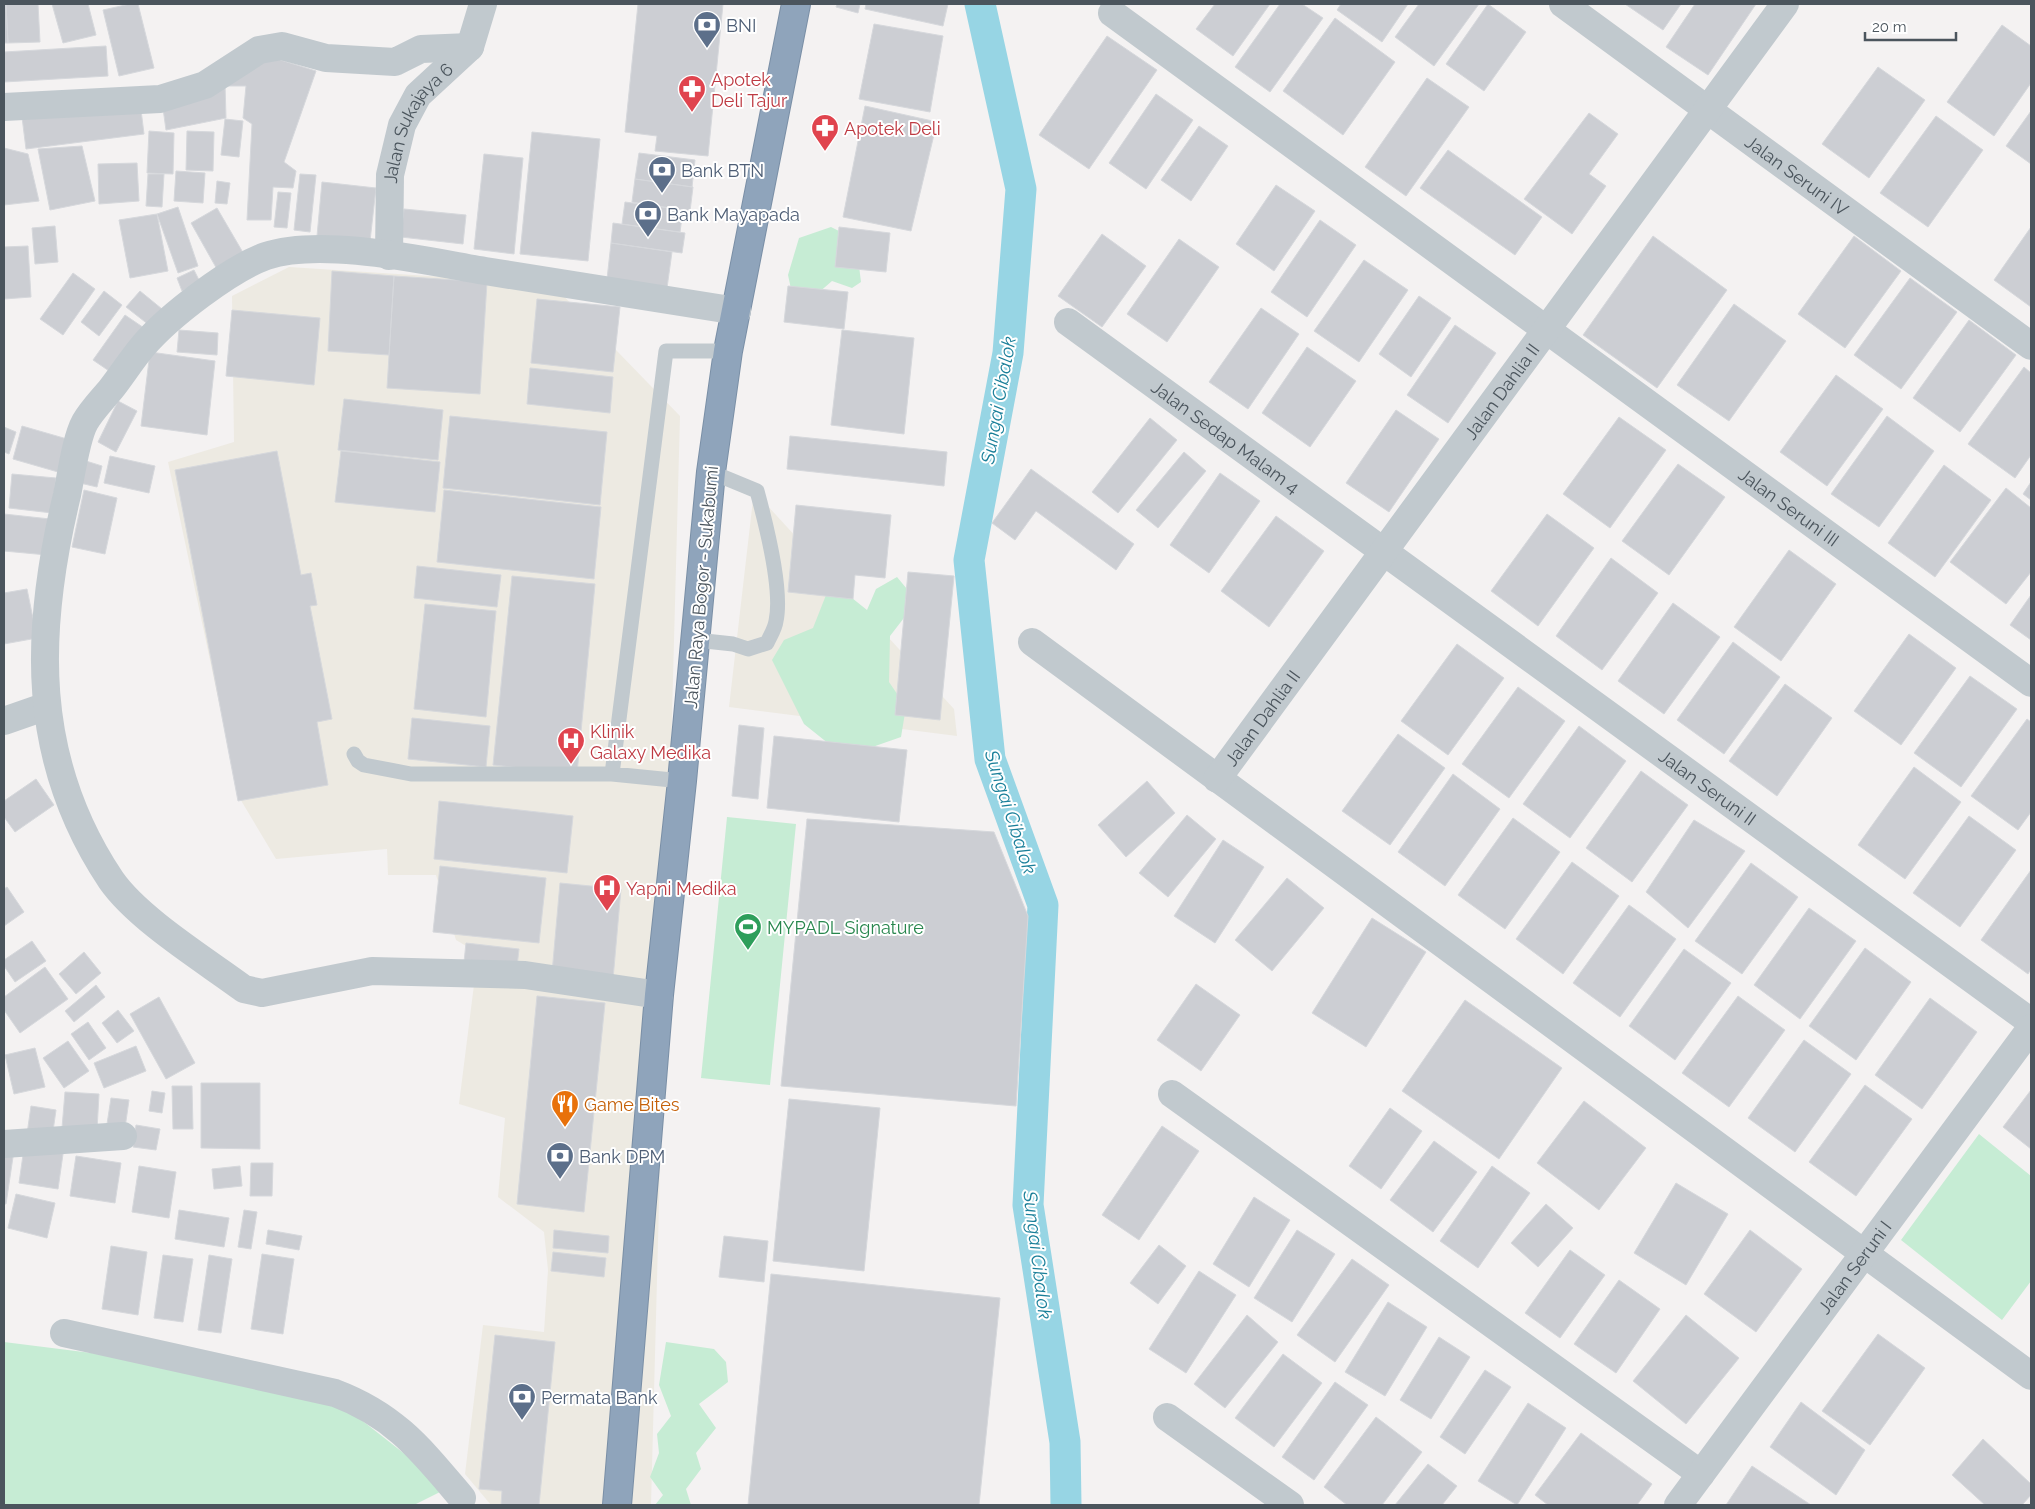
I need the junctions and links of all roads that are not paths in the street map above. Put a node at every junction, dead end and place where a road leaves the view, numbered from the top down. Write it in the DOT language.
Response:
graph roads {
  1 [pos="483,4"];
  2 [pos="796,4"];
  3 [pos="1562,4"];
  4 [pos="1785,4"];
  5 [pos="1112,12"];
  6 [pos="470,47"];
  7 [pos="4,107"];
  8 [pos="1708,110"];
  9 [pos="389,256"];
  10 [pos="737,311"];
  11 [pos="1068,322"];
  12 [pos="1546,329"];
  13 [pos="2031,346"];
  14 [pos="728,351"];
  15 [pos="711,472"];
  16 [pos="1384,552"];
  17 [pos="696,640"];
  18 [pos="1032,642"];
  19 [pos="2031,683"];
  20 [pos="47,706"];
  21 [pos="4,721"];
  22 [pos="354,754"];
  23 [pos="612,774"];
  24 [pos="1217,779"];
  25 [pos="682,781"];
  26 [pos="659,995"];
  27 [pos="2031,1022"];
  28 [pos="2031,1028"];
  29 [pos="1172,1094"];
  30 [pos="123,1136"];
  31 [pos="4,1144"];
  32 [pos="1864,1253"];
  33 [pos="64,1333"];
  34 [pos="2031,1376"];
  35 [pos="1167,1417"];
  36 [pos="1701,1474"];
  37 [pos="461,1503"];
  38 [pos="617,1505"];
  39 [pos="1290,1505"];
  40 [pos="1678,1505"];
  1 -- 6 [label="street, Jalan Sukajaya 6"];
  2 -- 10 [label="highway, Jalan Raya Bogor - Sukabumi"];
  3 -- 8 [label="street, Jalan Seruni IV"];
  4 -- 8 [label="street, Jalan Dahlia II"];
  5 -- 12 [label="street, Jalan Seruni III"];
  6 -- 7 [label="street"];
  6 -- 9 [label="street, Jalan Sukajaya 6"];
  8 -- 12 [label="street, Jalan Dahlia II"];
  8 -- 13 [label="street, Jalan Seruni IV"];
  9 -- 10 [label="street"];
  9 -- 20 [label="street"];
  10 -- 14 [label="highway, Jalan Raya Bogor - Sukabumi"];
  11 -- 16 [label="street, Jalan Sedap Malam 4"];
  12 -- 16 [label="street, Jalan Dahlia II"];
  12 -- 19 [label="street, Jalan Seruni III"];
  14 -- 15 [label="highway, Jalan Raya Bogor - Sukabumi"];
  14 -- 23 [label="lane"];
  15 -- 17 [label="highway, Jalan Raya Bogor - Sukabumi"];
  15 -- 17 [label="lane"];
  16 -- 24 [label="street, Jalan Dahlia II"];
  16 -- 27 [label="street, Jalan Seruni II"];
  17 -- 25 [label="highway, Jalan Raya Bogor - Sukabumi"];
  18 -- 24 [label="street"];
  20 -- 21 [label="street"];
  20 -- 26 [label="street"];
  22 -- 23 [label="lane"];
  23 -- 25 [label="lane"];
  24 -- 32 [label="street"];
  25 -- 26 [label="highway, Jalan Raya Bogor - Sukabumi"];
  26 -- 38 [label="highway, Jalan Raya Bogor - Sukabumi"];
  28 -- 32 [label="street, Jalan Seruni I"];
  29 -- 36 [label="street"];
  30 -- 31 [label="street"];
  32 -- 34 [label="street"];
  32 -- 36 [label="street, Jalan Seruni I"];
  33 -- 37 [label="street"];
  35 -- 39 [label="street"];
  36 -- 40 [label="street, Jalan Seruni I"];
}
